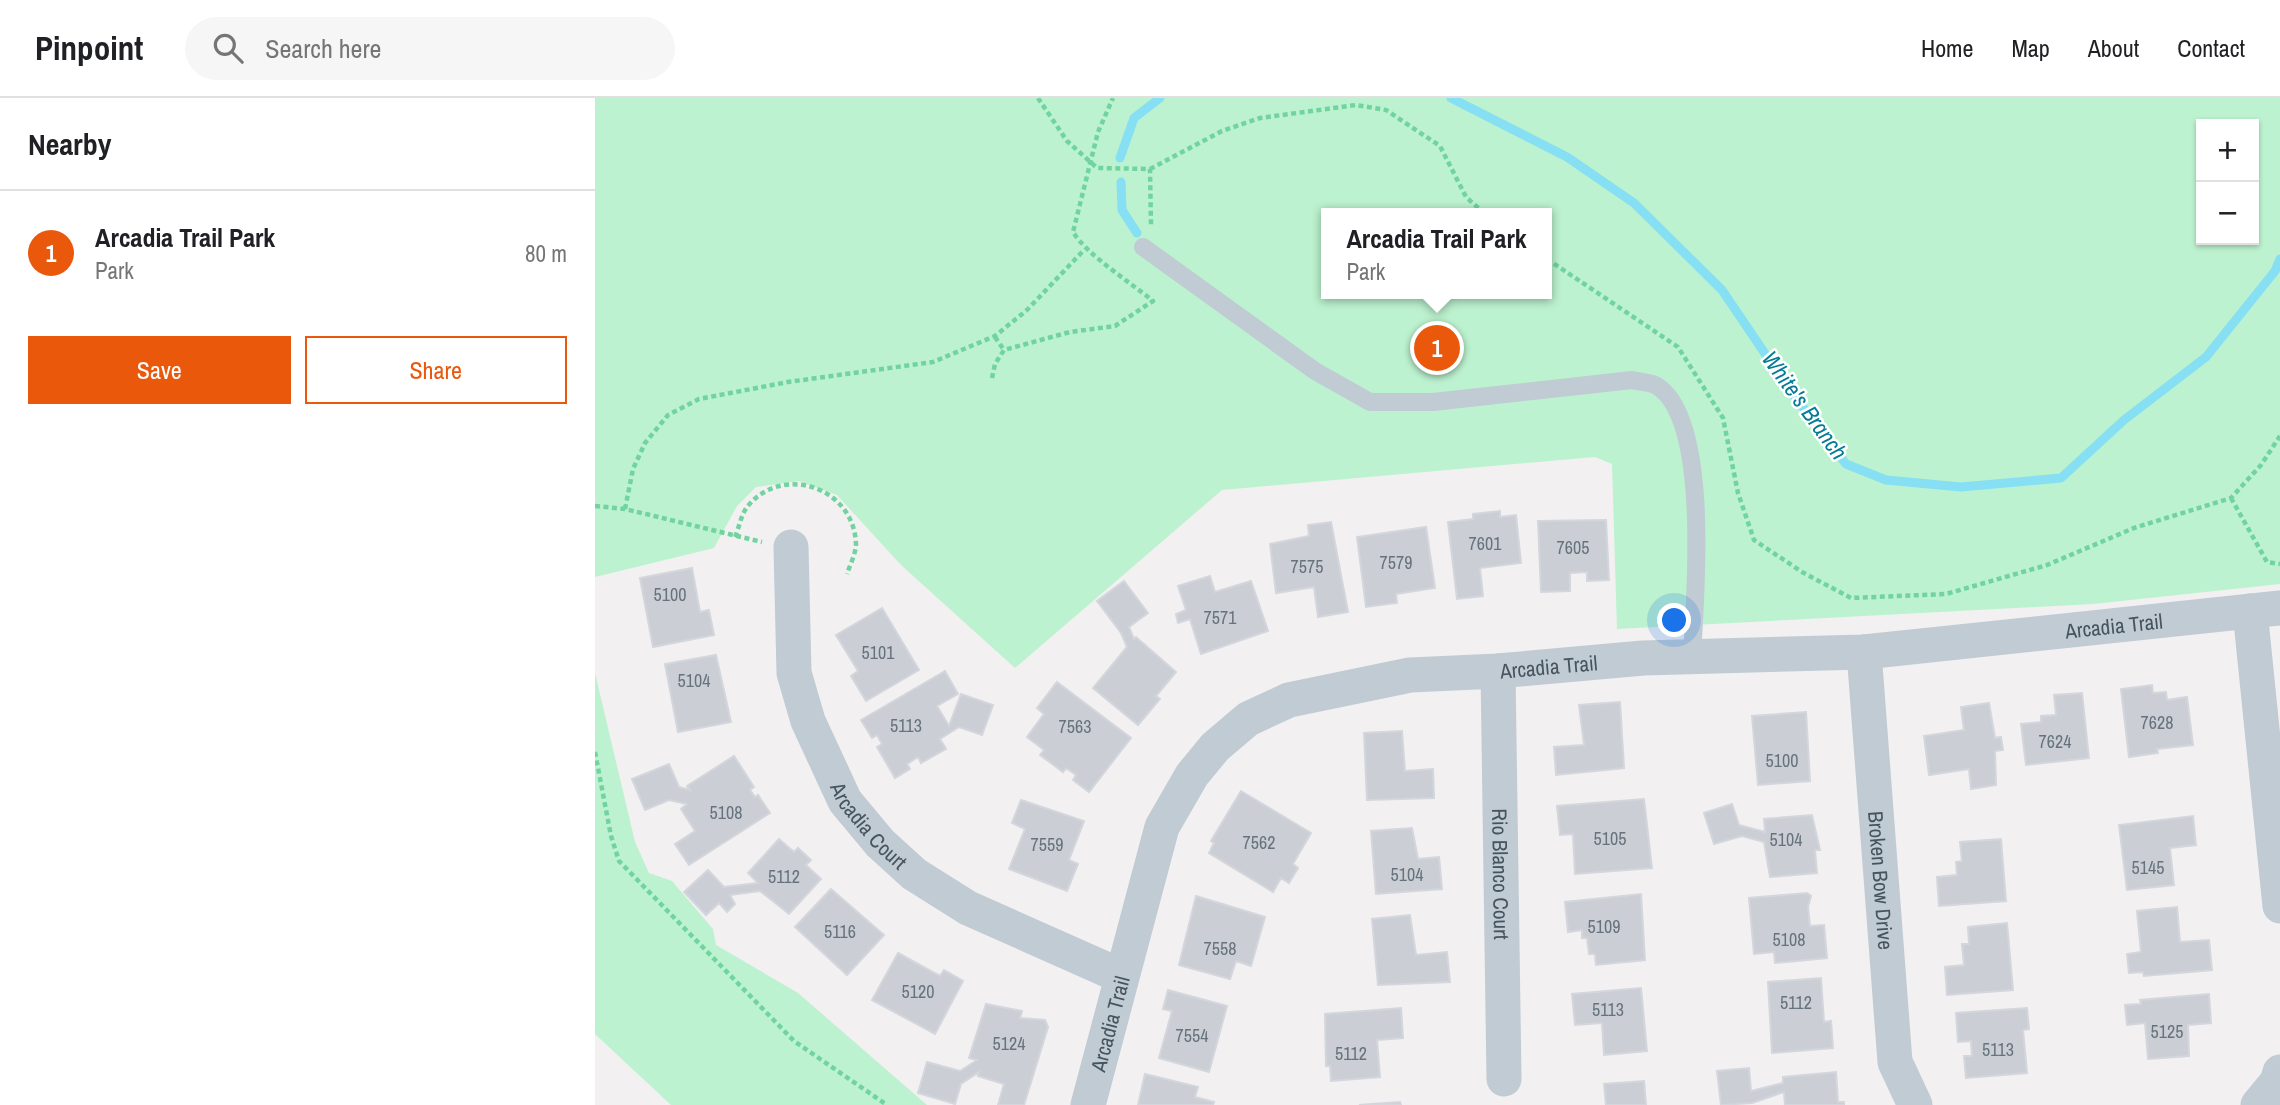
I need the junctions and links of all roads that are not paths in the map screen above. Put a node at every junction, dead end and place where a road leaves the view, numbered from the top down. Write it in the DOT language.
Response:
graph roads {
  1 [pos="1143,247"];
  2 [pos="791,547"];
  3 [pos="2265,610"];
  4 [pos="1864,652"];
  5 [pos="1692,656"];
  6 [pos="1498,671"];
  7 [pos="2280,906"];
  8 [pos="1121,976"];
  9 [pos="2280,1072"];
  10 [pos="1504,1079"];
  11 [pos="1088,1105"];
  12 [pos="1915,1105"];
  13 [pos="2258,1105"];
  1 -- 5 [label="lane"];
  2 -- 8 [label="street, Arcadia Court"];
  3 -- 4 [label="street, Arcadia Trail"];
  3 -- 7 [label="street"];
  4 -- 5 [label="street, Arcadia Trail"];
  4 -- 12 [label="street, Broken Bow Drive"];
  5 -- 6 [label="street, Arcadia Trail"];
  6 -- 8 [label="street, Arcadia Trail"];
  6 -- 10 [label="street, Rio Blanco Court"];
  8 -- 11 [label="street, Arcadia Trail"];
  9 -- 13 [label="street"];
}
